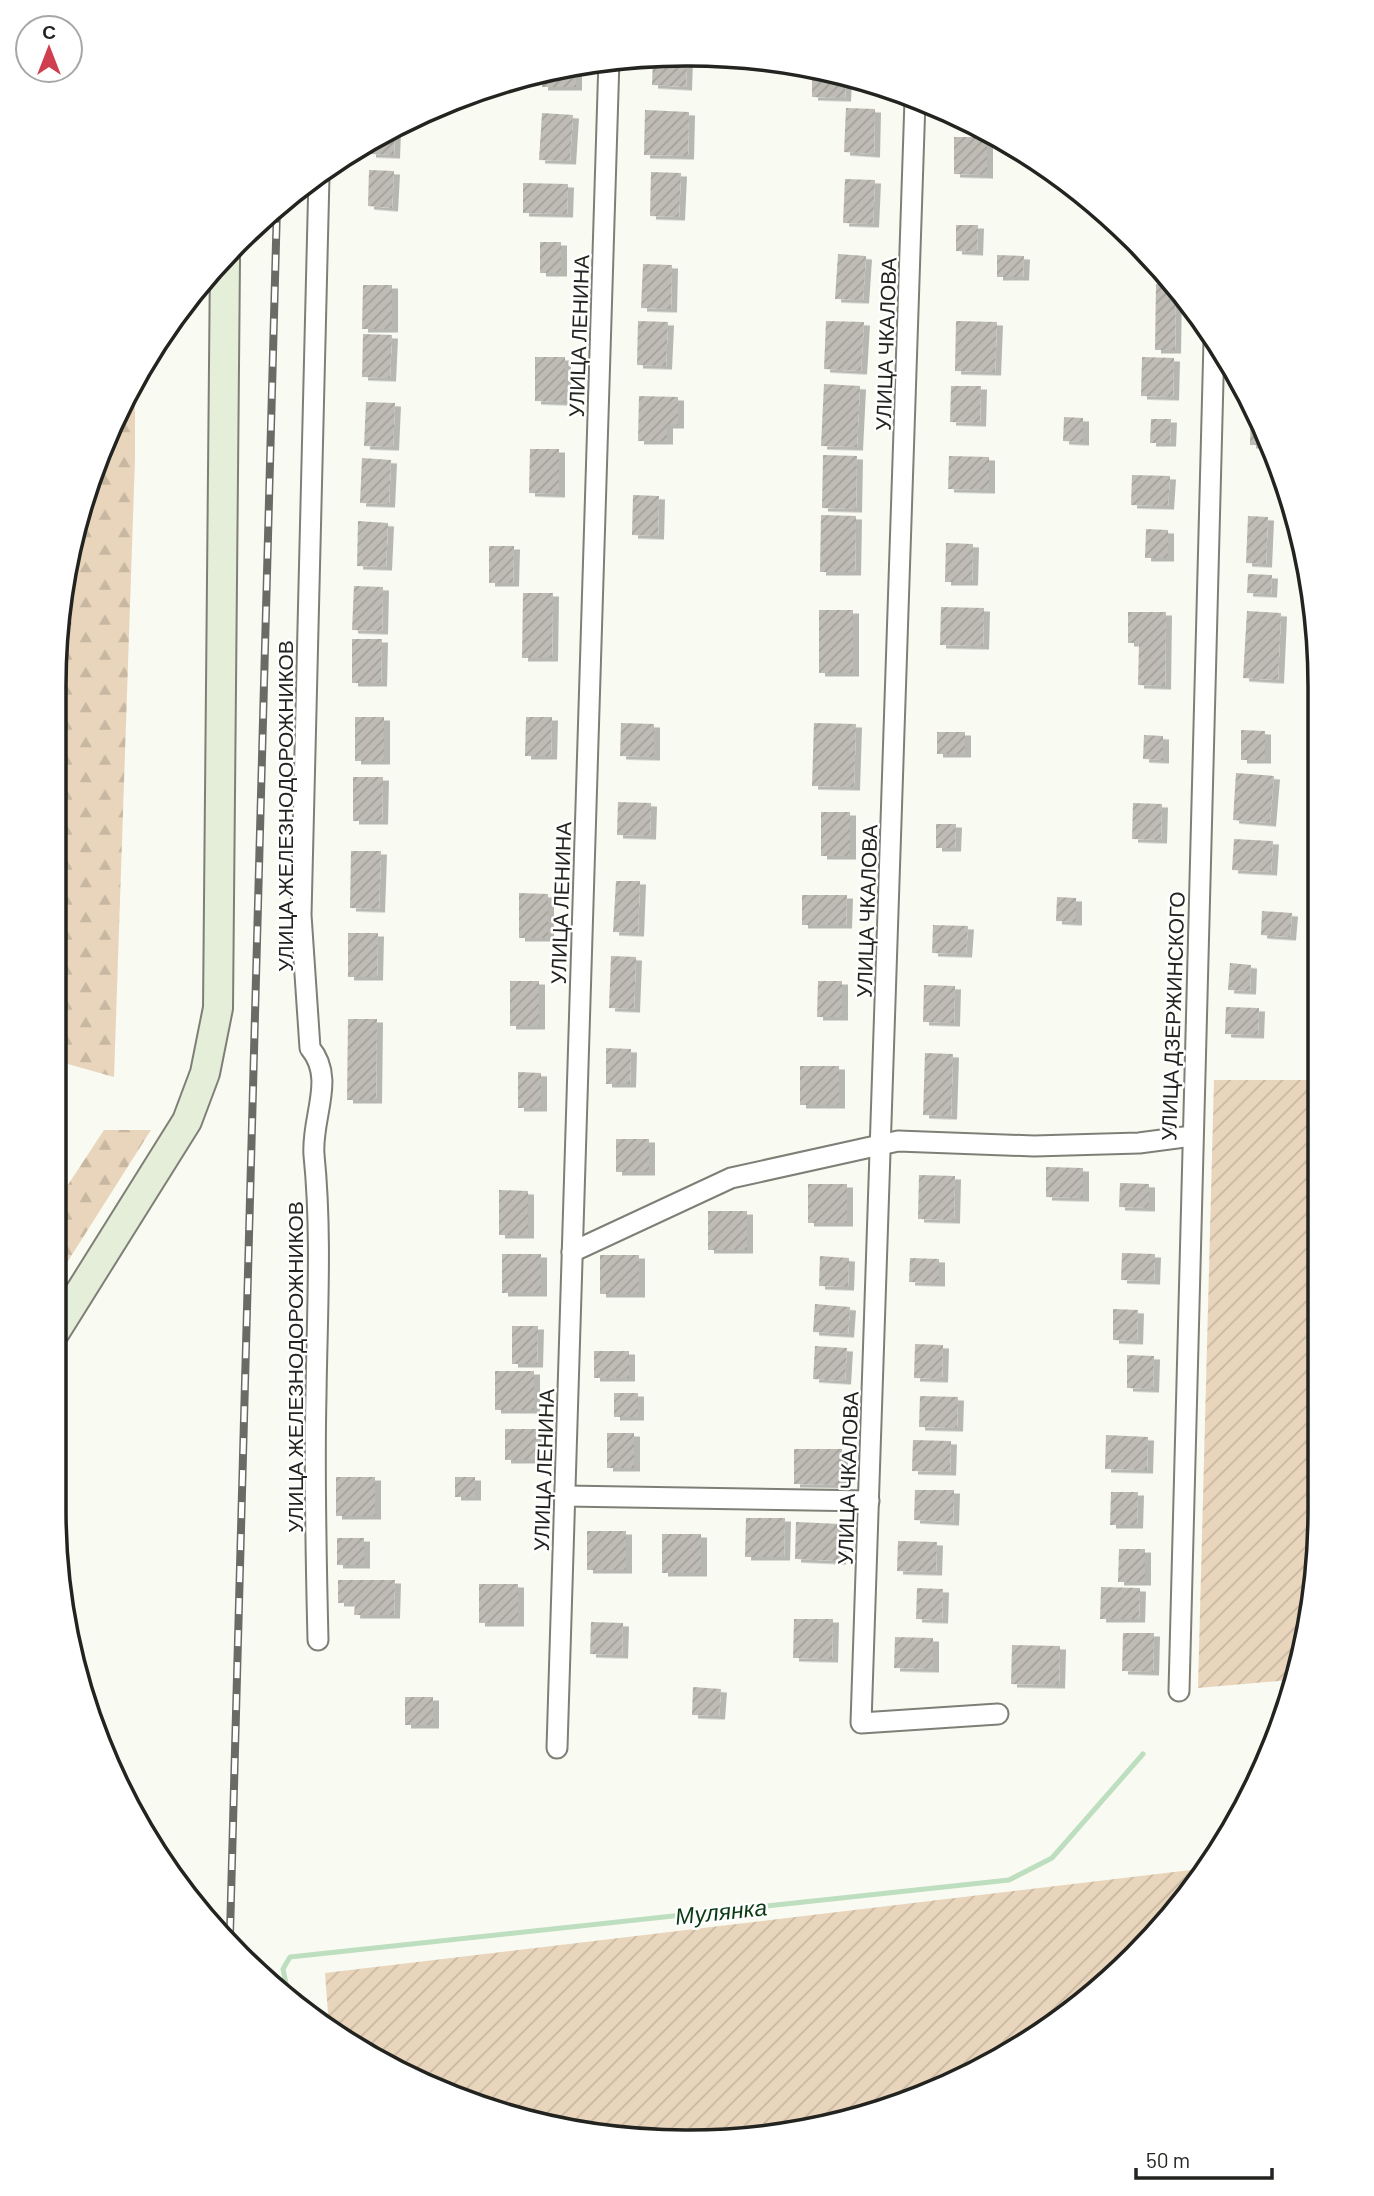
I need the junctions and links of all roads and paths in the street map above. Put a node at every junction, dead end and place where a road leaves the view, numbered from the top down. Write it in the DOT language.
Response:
graph roads {
  1 [pos="609,72"];
  2 [pos="915,110"];
  3 [pos="319,188"];
  4 [pos="225,273"];
  5 [pos="1213,359"];
  6 [pos="1192,1136"];
  7 [pos="881,1146"];
  8 [pos="572,1252"];
  9 [pos="66,1314"];
  10 [pos="565,1496"];
  11 [pos="869,1501"];
  12 [pos="318,1640"];
  13 [pos="1179,1691"];
  14 [pos="998,1714"];
  15 [pos="557,1748"];
  1 -- 8 [label="street, УЛИЦА ЛЕНИНА"];
  2 -- 7 [label="street, УЛИЦА ЧКАЛОВА"];
  3 -- 12 [label="street, УЛИЦА ЖЕЛЕЗНОДОРОЖНИКОВ"];
  4 -- 9 [label="main road"];
  5 -- 6 [label="street, УЛИЦА ДЗЕРЖИНСКОГО"];
  6 -- 7 [label="street"];
  6 -- 13 [label="street, УЛИЦА ДЗЕРЖИНСКОГО"];
  7 -- 8 [label="street"];
  7 -- 11 [label="street, УЛИЦА ЧКАЛОВА"];
  8 -- 10 [label="street, УЛИЦА ЛЕНИНА"];
  10 -- 11 [label="street"];
  10 -- 15 [label="street, УЛИЦА ЛЕНИНА"];
  11 -- 14 [label="street, УЛИЦА ЧКАЛОВА"];
}
